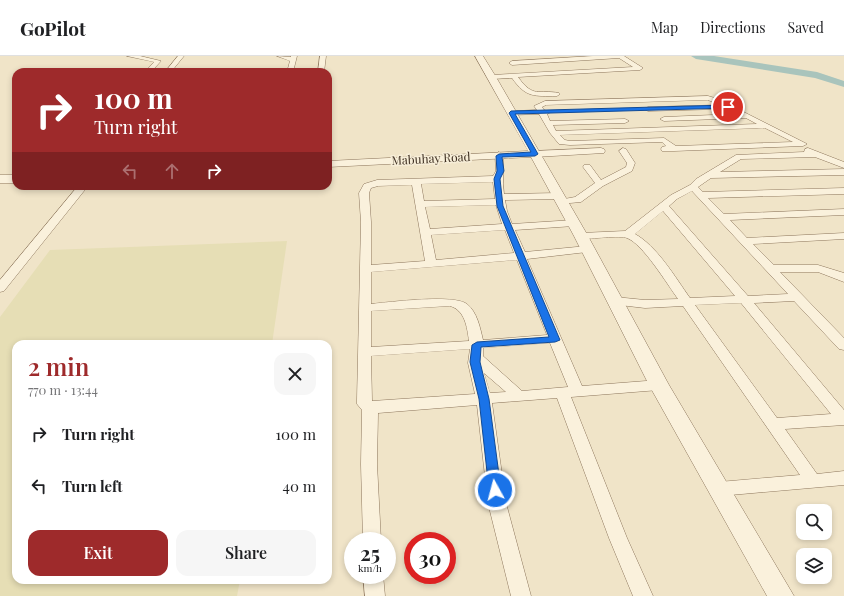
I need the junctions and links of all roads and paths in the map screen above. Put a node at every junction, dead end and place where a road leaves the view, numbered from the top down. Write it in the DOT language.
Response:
graph roads {
  1 [pos="130,56"];
  2 [pos="181,56"];
  3 [pos="280,56"];
  4 [pos="323,56"];
  5 [pos="479,56"];
  6 [pos="508,56"];
  7 [pos="620,56"];
  8 [pos="294,58"];
  9 [pos="632,62"];
  10 [pos="152,68"];
  11 [pos="171,68"];
  12 [pos="291,68"];
  13 [pos="322,68"];
  14 [pos="515,71"];
  15 [pos="492,77"];
  16 [pos="563,94"];
  17 [pos="644,100"];
  18 [pos="728,107"];
  19 [pos="652,108"];
  20 [pos="637,109"];
  21 [pos="556,111"];
  22 [pos="541,112"];
  23 [pos="511,113"];
  24 [pos="747,116"];
  25 [pos="664,119"];
  26 [pos="548,123"];
  27 [pos="764,126"];
  28 [pos="674,129"];
  29 [pos="634,130"];
  30 [pos="653,130"];
  31 [pos="554,133"];
  32 [pos="664,140"];
  33 [pos="790,141"];
  34 [pos="726,147"];
  35 [pos="659,149"];
  36 [pos="674,149"];
  37 [pos="535,154"];
  38 [pos="816,154"];
  39 [pos="499,156"];
  40 [pos="738,157"];
  41 [pos="332,164"];
  42 [pos="844,165"];
  43 [pos="587,167"];
  44 [pos="844,172"];
  45 [pos="712,175"];
  46 [pos="12,179"];
  47 [pos="497,179"];
  48 [pos="0,180"];
  49 [pos="416,182"];
  50 [pos="600,184"];
  51 [pos="693,187"];
  52 [pos="80,190"];
  53 [pos="844,191"];
  54 [pos="702,195"];
  55 [pos="560,199"];
  56 [pos="500,200"];
  57 [pos="421,204"];
  58 [pos="663,205"];
  59 [pos="844,212"];
  60 [pos="722,217"];
  61 [pos="510,228"];
  62 [pos="426,232"];
  63 [pos="628,234"];
  64 [pos="581,236"];
  65 [pos="844,236"];
  66 [pos="745,241"];
  67 [pos="520,256"];
  68 [pos="431,264"];
  69 [pos="365,269"];
  70 [pos="772,269"];
  71 [pos="844,278"];
  72 [pos="0,288"];
  73 [pos="798,297"];
  74 [pos="744,299"];
  75 [pos="687,302"];
  76 [pos="618,307"];
  77 [pos="365,308"];
  78 [pos="555,340"];
  79 [pos="844,346"];
  80 [pos="476,351"];
  81 [pos="365,352"];
  82 [pos="659,385"];
  83 [pos="570,393"];
  84 [pos="519,396"];
  85 [pos="484,399"];
  86 [pos="370,408"];
  87 [pos="844,419"];
  88 [pos="772,424"];
  89 [pos="844,478"];
  90 [pos="813,481"];
  91 [pos="719,489"];
  92 [pos="372,532"];
  93 [pos="374,584"];
  94 [pos="375,596"];
  95 [pos="521,596"];
  96 [pos="643,596"];
  97 [pos="781,596"];
  1 -- 10 [label="street"];
  2 -- 11 [label="street"];
  3 -- 8 [label="street"];
  4 -- 13 [label="street"];
  5 -- 15 [label="street"];
  6 -- 14 [label="street"];
  7 -- 9 [label="street"];
  7 -- 14 [label="street"];
  8 -- 12 [label="street"];
  9 -- 14 [label="street"];
  9 -- 14 [label="street"];
  14 -- 15 [label="street"];
  14 -- 16 [label="street"];
  15 -- 23 [label="street"];
  17 -- 18 [label="street"];
  17 -- 19 [label="street"];
  17 -- 22 [label="street"];
  18 -- 19 [label="street"];
  18 -- 24 [label="street"];
  19 -- 20 [label="street"];
  19 -- 25 [label="street"];
  21 -- 22 [label="street"];
  22 -- 23 [label="street"];
  22 -- 26 [label="street"];
  23 -- 37 [label="street"];
  24 -- 25 [label="street"];
  24 -- 27 [label="street"];
  25 -- 28 [label="street"];
  26 -- 29 [label="street"];
  26 -- 31 [label="street"];
  27 -- 28 [label="street"];
  27 -- 33 [label="street"];
  28 -- 30 [label="street"];
  29 -- 30 [label="street"];
  29 -- 31 [label="street"];
  30 -- 32 [label="street"];
  31 -- 32 [label="street"];
  32 -- 33 [label="street"];
  32 -- 36 [label="street"];
  33 -- 34 [label="street"];
  33 -- 38 [label="street"];
  34 -- 36 [label="street"];
  34 -- 40 [label="street"];
  35 -- 36 [label="street"];
  37 -- 39 [label="street, Mabuhay Road"];
  37 -- 50 [label="street"];
  37 -- 55 [label="street"];
  38 -- 40 [label="street"];
  38 -- 42 [label="street"];
  39 -- 41 [label="street, Mabuhay Road"];
  39 -- 47 [label="street"];
  40 -- 45 [label="street"];
  43 -- 50 [label="street"];
  44 -- 45 [label="street"];
  45 -- 51 [label="street"];
  46 -- 48 [label="street"];
  47 -- 49 [label="street"];
  47 -- 56 [label="street"];
  49 -- 57 [label="street"];
  49 -- 69 [label="street"];
  50 -- 55 [label="street"];
  51 -- 54 [label="street"];
  51 -- 58 [label="street"];
  52 -- 72 [label="street"];
  53 -- 54 [label="street"];
  54 -- 60 [label="street"];
  55 -- 56 [label="street"];
  55 -- 64 [label="street"];
  56 -- 57 [label="street"];
  56 -- 61 [label="street"];
  57 -- 62 [label="street"];
  58 -- 63 [label="street"];
  58 -- 74 [label="street"];
  59 -- 60 [label="street"];
  60 -- 66 [label="street"];
  61 -- 62 [label="street"];
  61 -- 64 [label="street"];
  61 -- 67 [label="street"];
  62 -- 68 [label="street"];
  63 -- 64 [label="street"];
  63 -- 75 [label="street"];
  64 -- 67 [label="street"];
  64 -- 76 [label="street"];
  65 -- 66 [label="street"];
  66 -- 70 [label="street"];
  67 -- 68 [label="street"];
  67 -- 78 [label="street"];
  68 -- 69 [label="street"];
  69 -- 77 [label="street"];
  70 -- 71 [label="street"];
  70 -- 73 [label="street"];
  73 -- 74 [label="street"];
  73 -- 79 [label="street"];
  74 -- 75 [label="street"];
  74 -- 87 [label="street"];
  75 -- 76 [label="street"];
  75 -- 88 [label="street"];
  76 -- 82 [label="street"];
  77 -- 80 [label="street"];
  77 -- 81 [label="street"];
  78 -- 80 [label="street"];
  78 -- 83 [label="street"];
  80 -- 81 [label="street"];
  80 -- 84 [label="street"];
  80 -- 85 [label="street"];
  81 -- 86 [label="street"];
  82 -- 83 [label="street"];
  82 -- 91 [label="street"];
  83 -- 84 [label="street"];
  83 -- 96 [label="street"];
  84 -- 85 [label="street"];
  85 -- 86 [label="street"];
  85 -- 95 [label="street"];
  86 -- 92 [label="street"];
  87 -- 88 [label="street"];
  88 -- 90 [label="street"];
  89 -- 90 [label="street"];
  90 -- 91 [label="street"];
  91 -- 97 [label="street"];
  93 -- 94 [label="street"];
}
